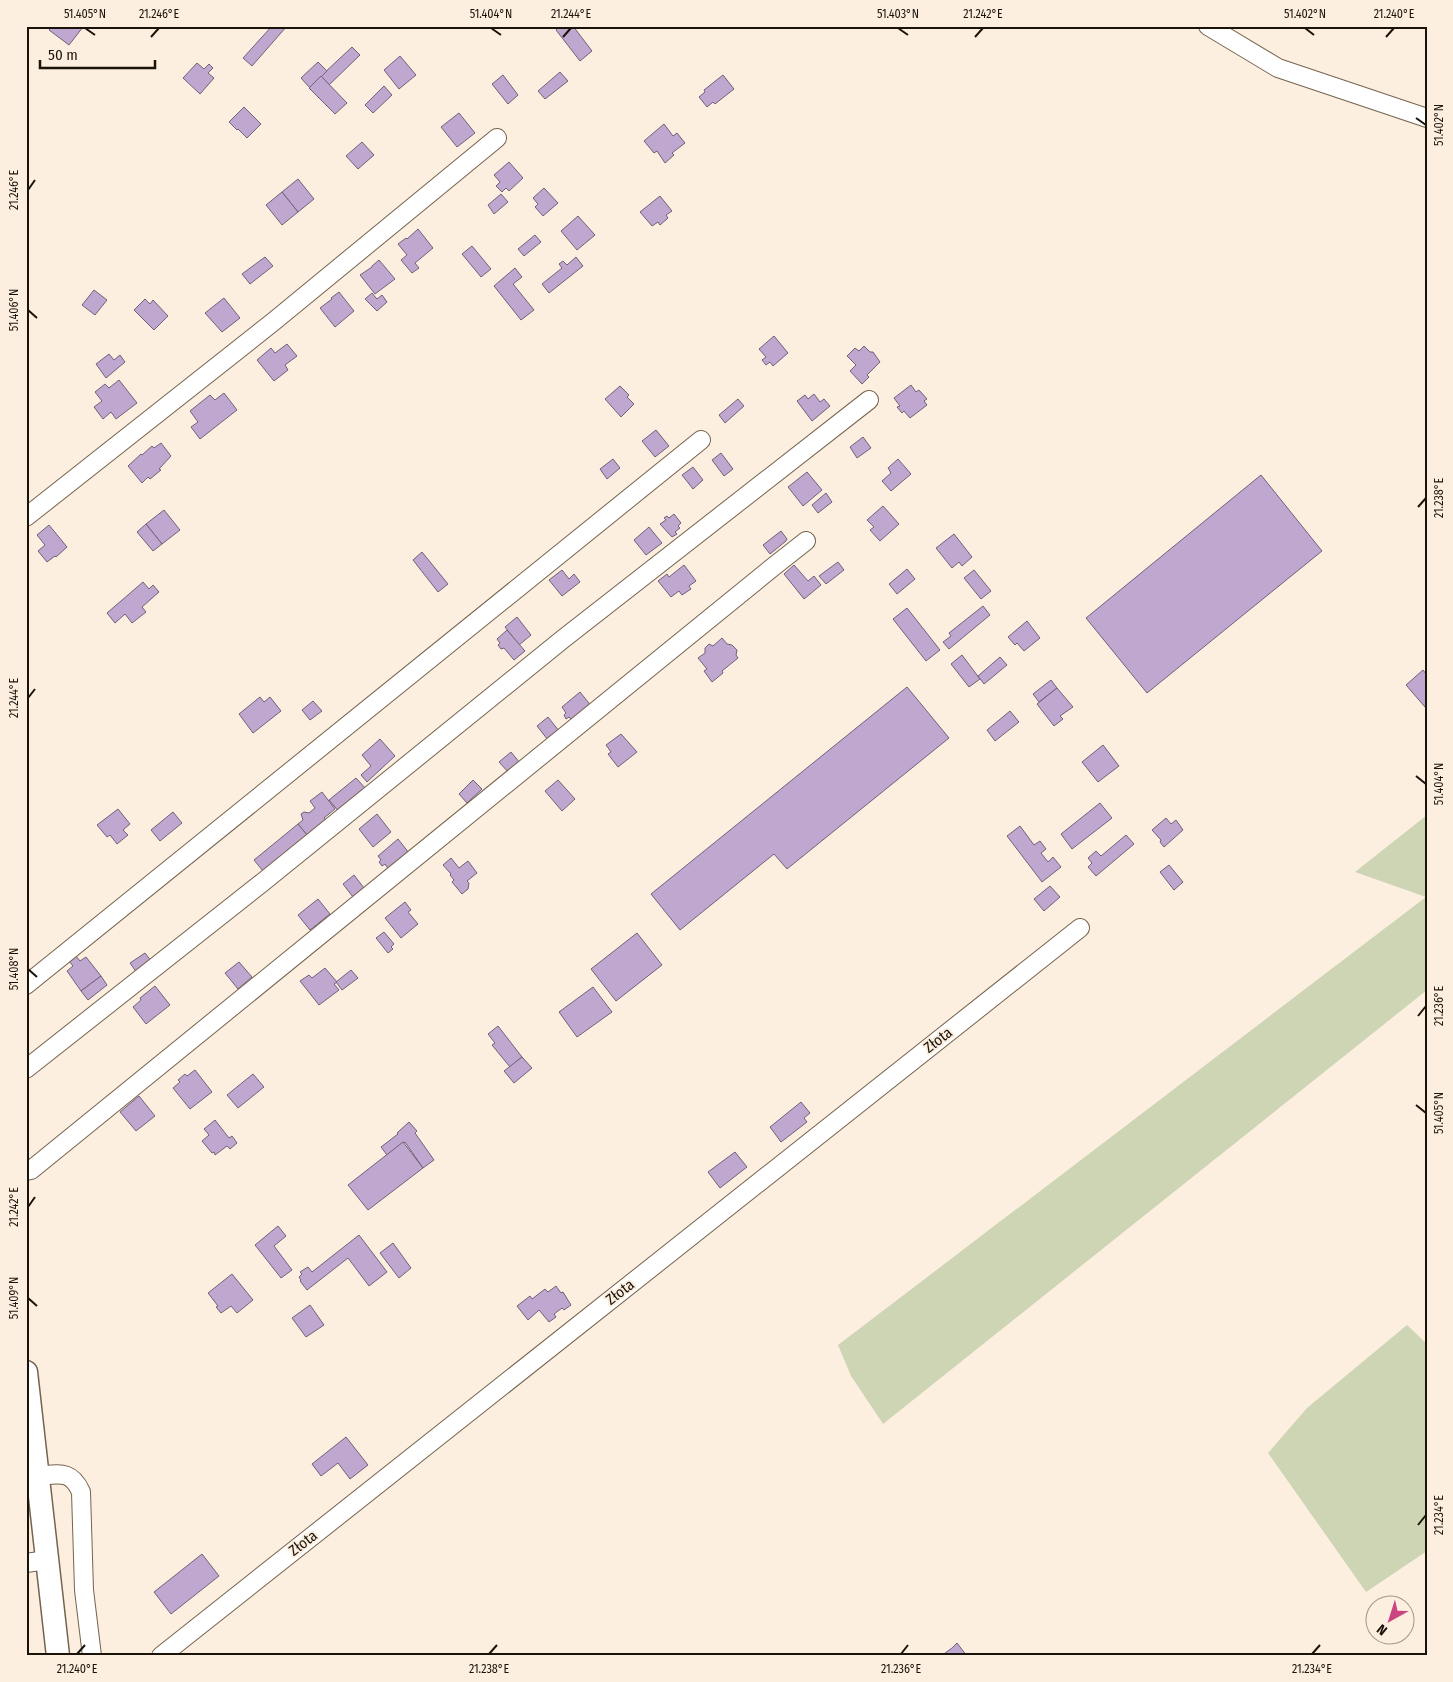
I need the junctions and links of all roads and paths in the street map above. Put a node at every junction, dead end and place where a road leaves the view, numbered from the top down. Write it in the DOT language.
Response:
graph roads {
  1 [pos="1208,26"];
  2 [pos="1427,118"];
  3 [pos="497,138"];
  4 [pos="869,400"];
  5 [pos="701,440"];
  6 [pos="26,517"];
  7 [pos="806,541"];
  8 [pos="1080,928"];
  9 [pos="26,985"];
  10 [pos="26,1069"];
  11 [pos="26,1171"];
  12 [pos="26,1372"];
  13 [pos="38,1476"];
  14 [pos="37,1561"];
  15 [pos="58,1656"];
  16 [pos="92,1656"];
  17 [pos="161,1656"];
  1 -- 2 [label="street"];
  3 -- 6 [label="street"];
  4 -- 10 [label="street"];
  5 -- 9 [label="street"];
  7 -- 11 [label="street"];
  8 -- 17 [label="street, Złota"];
  12 -- 13 [label="main road"];
  13 -- 14 [label="main road"];
  13 -- 16 [label="street"];
  14 -- 15 [label="main road"];
}
